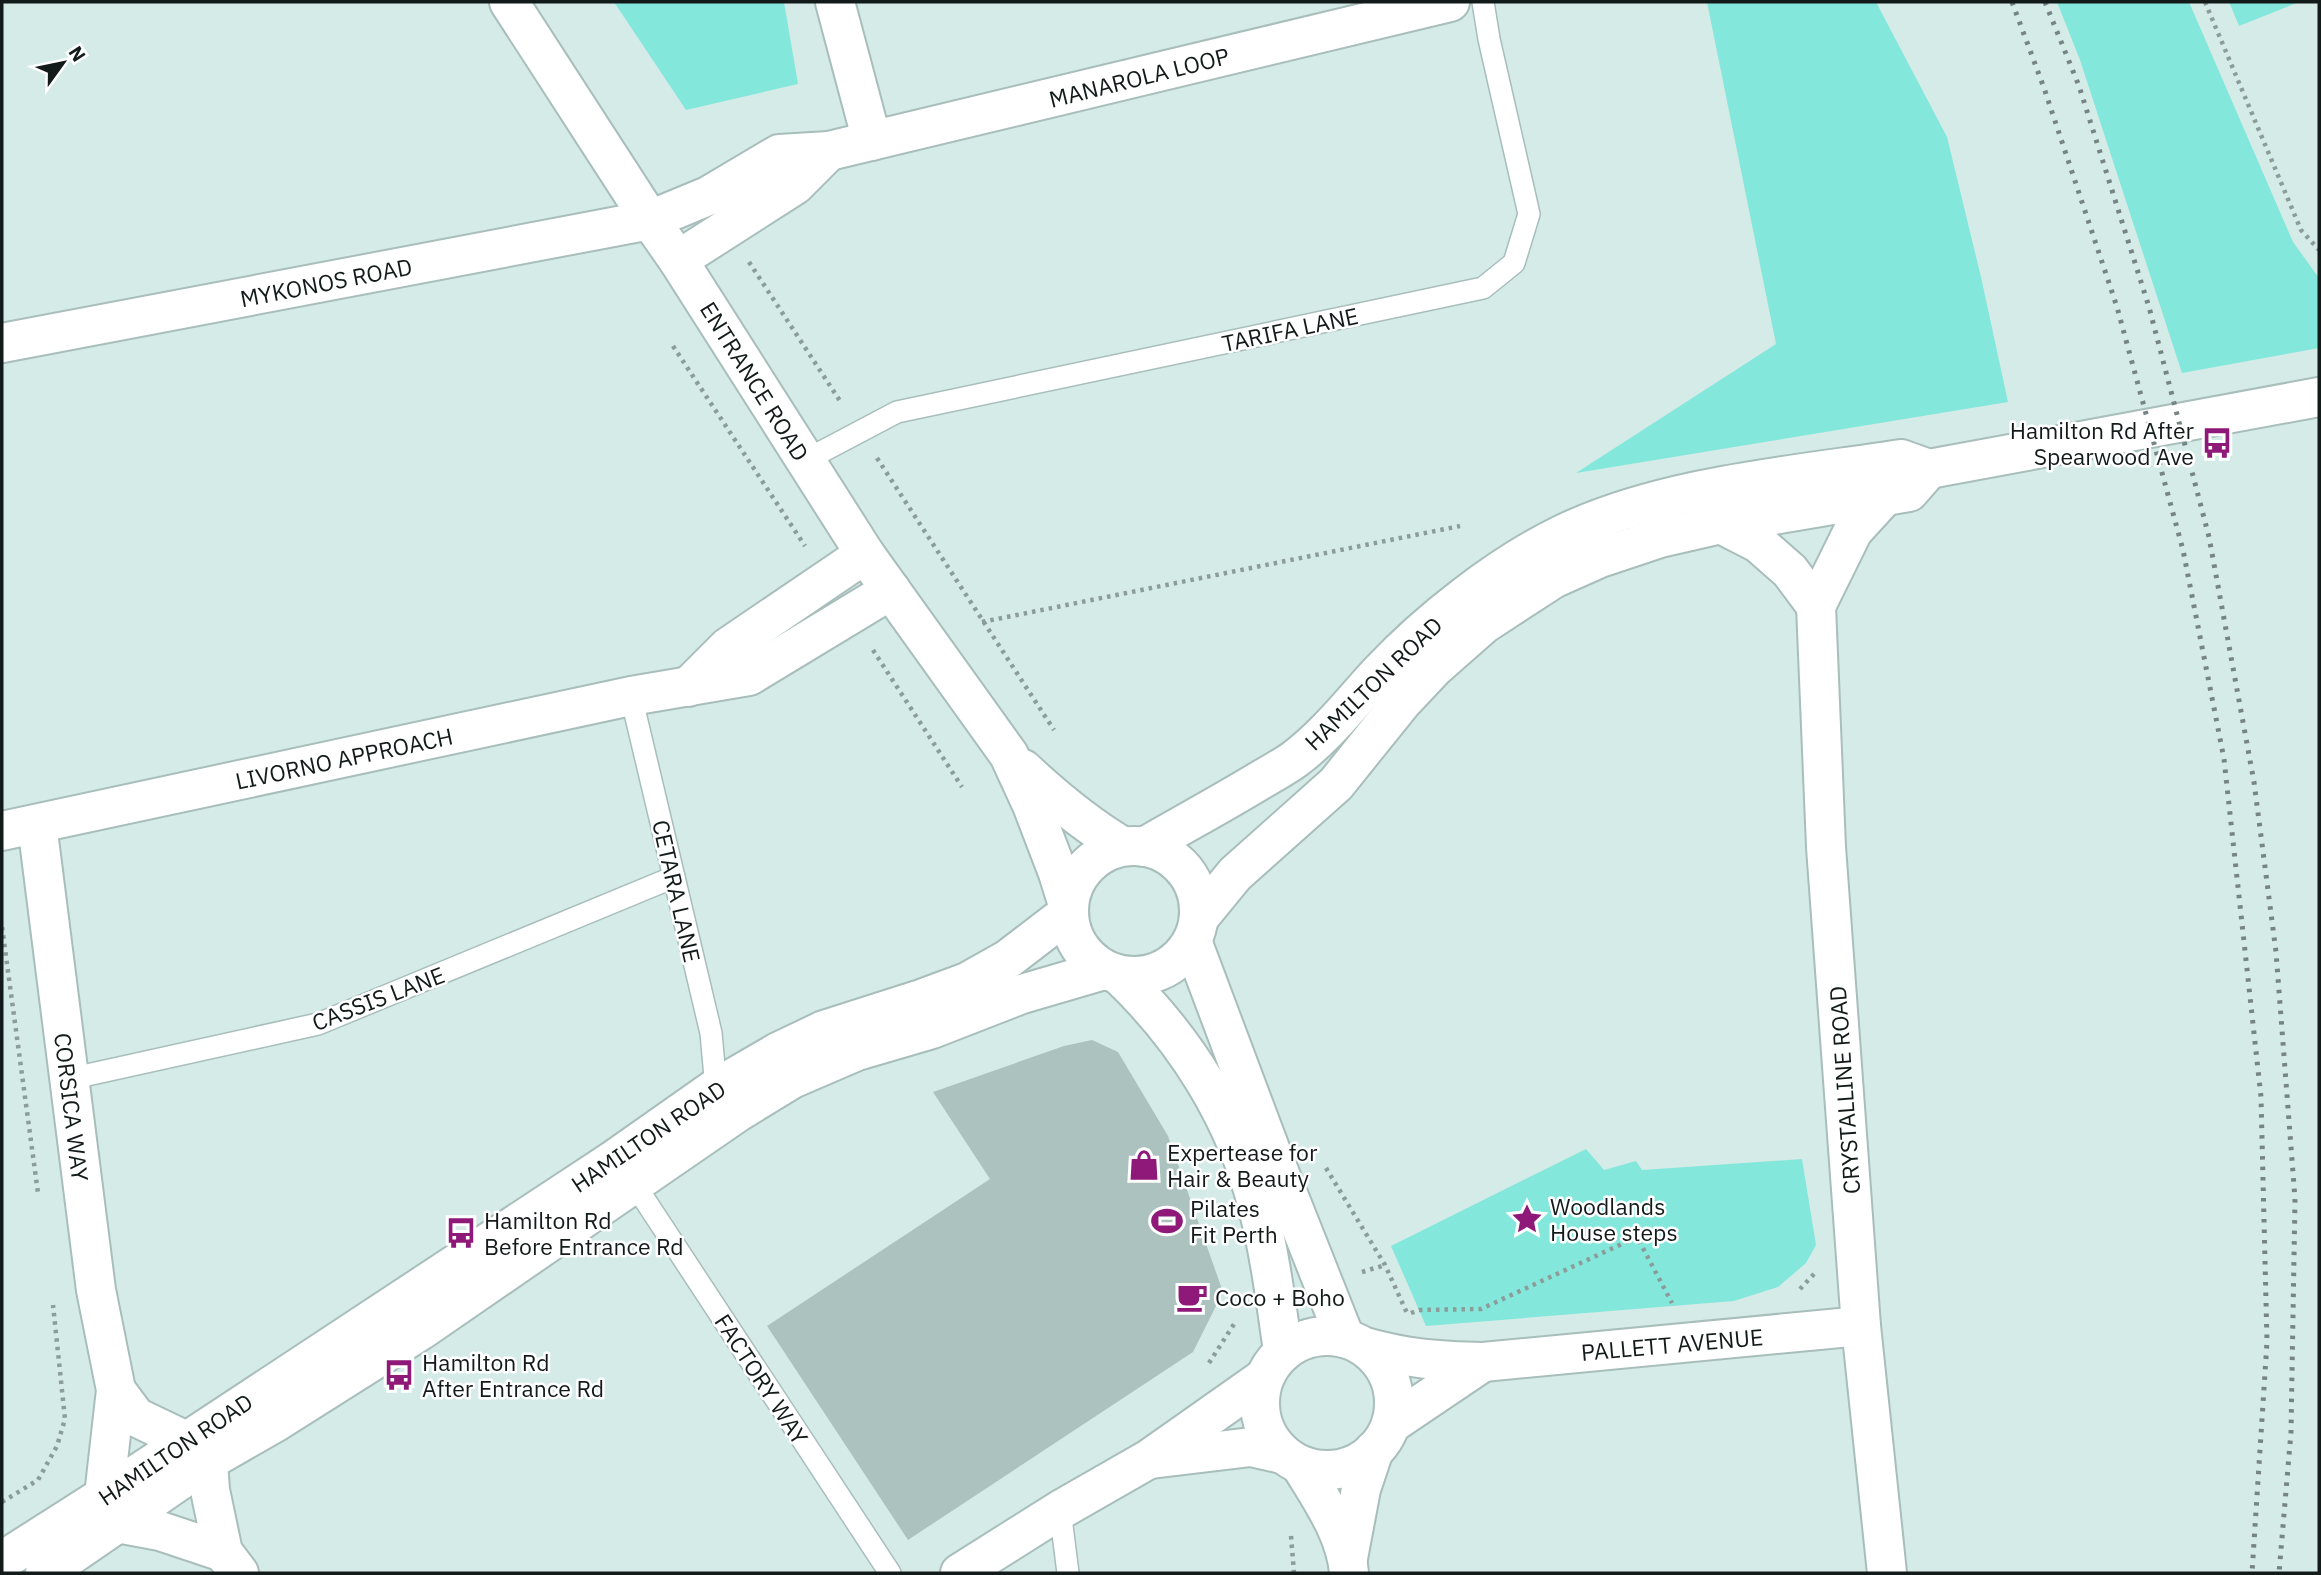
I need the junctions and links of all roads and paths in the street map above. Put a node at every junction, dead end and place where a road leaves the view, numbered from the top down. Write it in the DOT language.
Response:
graph roads {
  1 [pos="509,2"];
  2 [pos="835,2"];
  3 [pos="1450,2"];
  4 [pos="1483,2"];
  5 [pos="2205,2"];
  6 [pos="872,141"];
  7 [pos="829,151"];
  8 [pos="650,220"];
  9 [pos="727,228"];
  10 [pos="2319,250"];
  11 [pos="678,260"];
  12 [pos="2,343"];
  13 [pos="2319,397"];
  14 [pos="860,431"];
  15 [pos="806,460"];
  16 [pos="1928,469"];
  17 [pos="1885,496"];
  18 [pos="1721,524"];
  19 [pos="1460,526"];
  20 [pos="865,554"];
  21 [pos="891,590"];
  22 [pos="1816,607"];
  23 [pos="982,622"];
  24 [pos="688,687"];
  25 [pos="631,696"];
  26 [pos="1054,730"];
  27 [pos="1009,755"];
  28 [pos="19,827"];
  29 [pos="1133,846"];
  30 [pos="674,877"];
  31 [pos="1068,909"];
  32 [pos="2,927"];
  33 [pos="1196,929"];
  34 [pos="1112,973"];
  35 [pos="69,1079"];
  36 [pos="716,1088"];
  37 [pos="635,1185"];
  38 [pos="39,1203"];
  39 [pos="1819,1268"];
  40 [pos="1792,1293"];
  41 [pos="52,1300"];
  42 [pos="1674,1306"];
  43 [pos="1407,1314"];
  44 [pos="1861,1326"];
  45 [pos="1355,1343"];
  46 [pos="1483,1362"];
  47 [pos="1273,1364"];
  48 [pos="116,1390"];
  49 [pos="1383,1437"];
  50 [pos="197,1451"];
  51 [pos="1149,1459"];
  52 [pos="1292,1460"];
  53 [pos="2,1502"];
  54 [pos="110,1510"];
  55 [pos="1060,1510"];
  56 [pos="2,1561"];
  57 [pos="231,1562"];
  58 [pos="1349,1566"];
  59 [pos="45,1573"];
  60 [pos="890,1573"];
  61 [pos="960,1573"];
  62 [pos="1068,1573"];
  63 [pos="1887,1573"];
  1 -- 8 [label="street, ENTRANCE ROAD"];
  2 -- 6 [label="street"];
  3 -- 6 [label="street, MANAROLA LOOP"];
  4 -- 14 [label="lane, TARIFA LANE"];
  5 -- 10 [label="path"];
  6 -- 7 [label="street, MANAROLA LOOP"];
  7 -- 8 [label="street, MANAROLA LOOP"];
  7 -- 9 [label="street"];
  8 -- 11 [label="street, ENTRANCE ROAD"];
  8 -- 12 [label="street, MYKONOS ROAD"];
  9 -- 11 [label="street"];
  9 -- 14 [label="path"];
  11 -- 15 [label="street, ENTRANCE ROAD"];
  13 -- 16 [label="street, HAMILTON ROAD"];
  14 -- 15 [label="lane, TARIFA LANE"];
  14 -- 23 [label="path"];
  15 -- 20 [label="street, ENTRANCE ROAD"];
  16 -- 17 [label="street, HAMILTON ROAD"];
  16 -- 29 [label="street, HAMILTON ROAD"];
  17 -- 18 [label="street, HAMILTON ROAD"];
  17 -- 22 [label="street, CRYSTALLINE ROAD"];
  18 -- 22 [label="street"];
  18 -- 33 [label="street, HAMILTON ROAD"];
  19 -- 23 [label="path"];
  20 -- 21 [label="street, ENTRANCE ROAD"];
  20 -- 24 [label="street"];
  21 -- 24 [label="street, LIVORNO APPROACH"];
  21 -- 27 [label="street, ENTRANCE ROAD"];
  22 -- 44 [label="street, CRYSTALLINE ROAD"];
  23 -- 26 [label="path"];
  24 -- 25 [label="street, LIVORNO APPROACH"];
  25 -- 28 [label="street, LIVORNO APPROACH"];
  25 -- 30 [label="lane, CETARA LANE"];
  27 -- 29 [label="street, ENTRANCE ROAD"];
  27 -- 31 [label="street, ENTRANCE ROAD"];
  28 -- 35 [label="street, CORSICA WAY"];
  29 -- 31 [label="street"];
  29 -- 33 [label="street"];
  30 -- 35 [label="lane, CASSIS LANE"];
  30 -- 36 [label="lane, CETARA LANE"];
  31 -- 34 [label="street"];
  31 -- 36 [label="street, HAMILTON ROAD"];
  32 -- 38 [label="path"];
  33 -- 34 [label="street"];
  33 -- 45 [label="street"];
  34 -- 37 [label="street, HAMILTON ROAD"];
  34 -- 47 [label="street"];
  35 -- 48 [label="street, CORSICA WAY"];
  36 -- 50 [label="street, HAMILTON ROAD"];
  37 -- 50 [label="street, HAMILTON ROAD"];
  37 -- 60 [label="lane, FACTORY WAY"];
  39 -- 40 [label="path"];
  41 -- 53 [label="path"];
  42 -- 43 [label="path"];
  44 -- 46 [label="street, PALLETT AVENUE"];
  44 -- 63 [label="street, CRYSTALLINE ROAD"];
  45 -- 46 [label="street, PALLETT AVENUE"];
  45 -- 47 [label="street"];
  45 -- 49 [label="street"];
  46 -- 49 [label="street, PALLETT AVENUE"];
  47 -- 51 [label="street"];
  47 -- 52 [label="street"];
  48 -- 50 [label="street, CORSICA WAY"];
  48 -- 54 [label="street, CORSICA WAY"];
  49 -- 52 [label="street"];
  49 -- 58 [label="street"];
  50 -- 54 [label="street, HAMILTON ROAD"];
  50 -- 57 [label="street"];
  51 -- 52 [label="street"];
  51 -- 55 [label="street"];
  52 -- 58 [label="street"];
  54 -- 56 [label="street, HAMILTON ROAD"];
  54 -- 57 [label="street"];
  54 -- 59 [label="street, HAMILTON ROAD"];
  55 -- 61 [label="street"];
  55 -- 62 [label="lane"];
}
